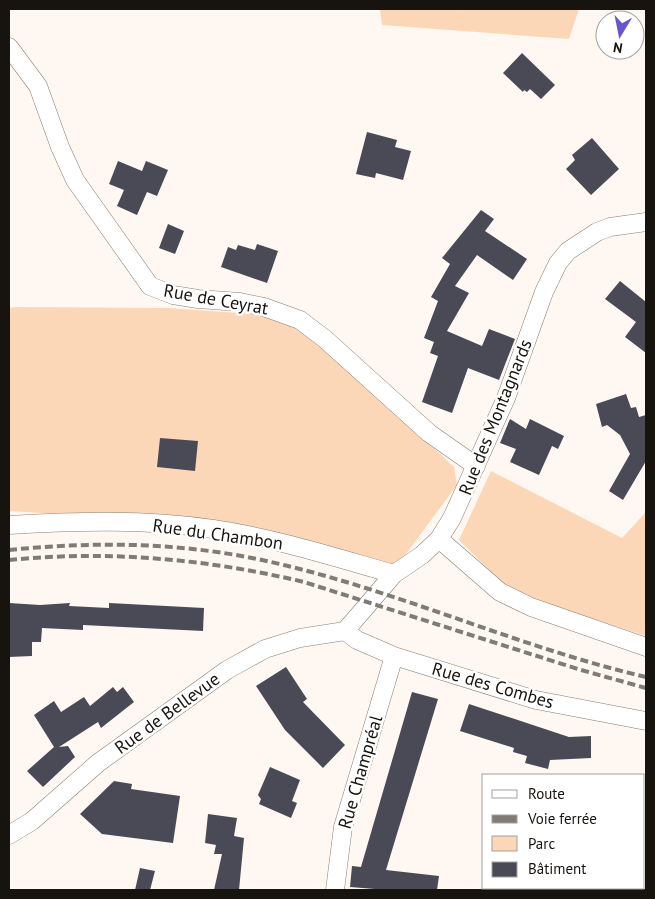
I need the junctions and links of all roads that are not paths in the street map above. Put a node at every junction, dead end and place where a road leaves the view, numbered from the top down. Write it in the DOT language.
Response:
graph roads {
  1 [pos="9,47"];
  2 [pos="646,222"];
  3 [pos="476,466"];
  4 [pos="9,525"];
  5 [pos="439,539"];
  6 [pos="394,574"];
  7 [pos="345,632"];
  8 [pos="646,646"];
  9 [pos="394,656"];
  10 [pos="646,721"];
  11 [pos="9,835"];
  12 [pos="335,890"];
  1 -- 3 [label="street, Rue de Ceyrat"];
  2 -- 3 [label="street, Rue des Montagnards"];
  3 -- 5 [label="street, Rue des Montagnards"];
  4 -- 6 [label="street, Rue du Chambon"];
  5 -- 6 [label="street, Rue des Montagnards"];
  5 -- 8 [label="street"];
  6 -- 7 [label="street, Rue des Montagnards"];
  7 -- 9 [label="street, Rue des Combes"];
  7 -- 11 [label="street, Rue de Bellevue"];
  9 -- 10 [label="street, Rue des Combes"];
  9 -- 12 [label="street, Rue Champréal"];
}
